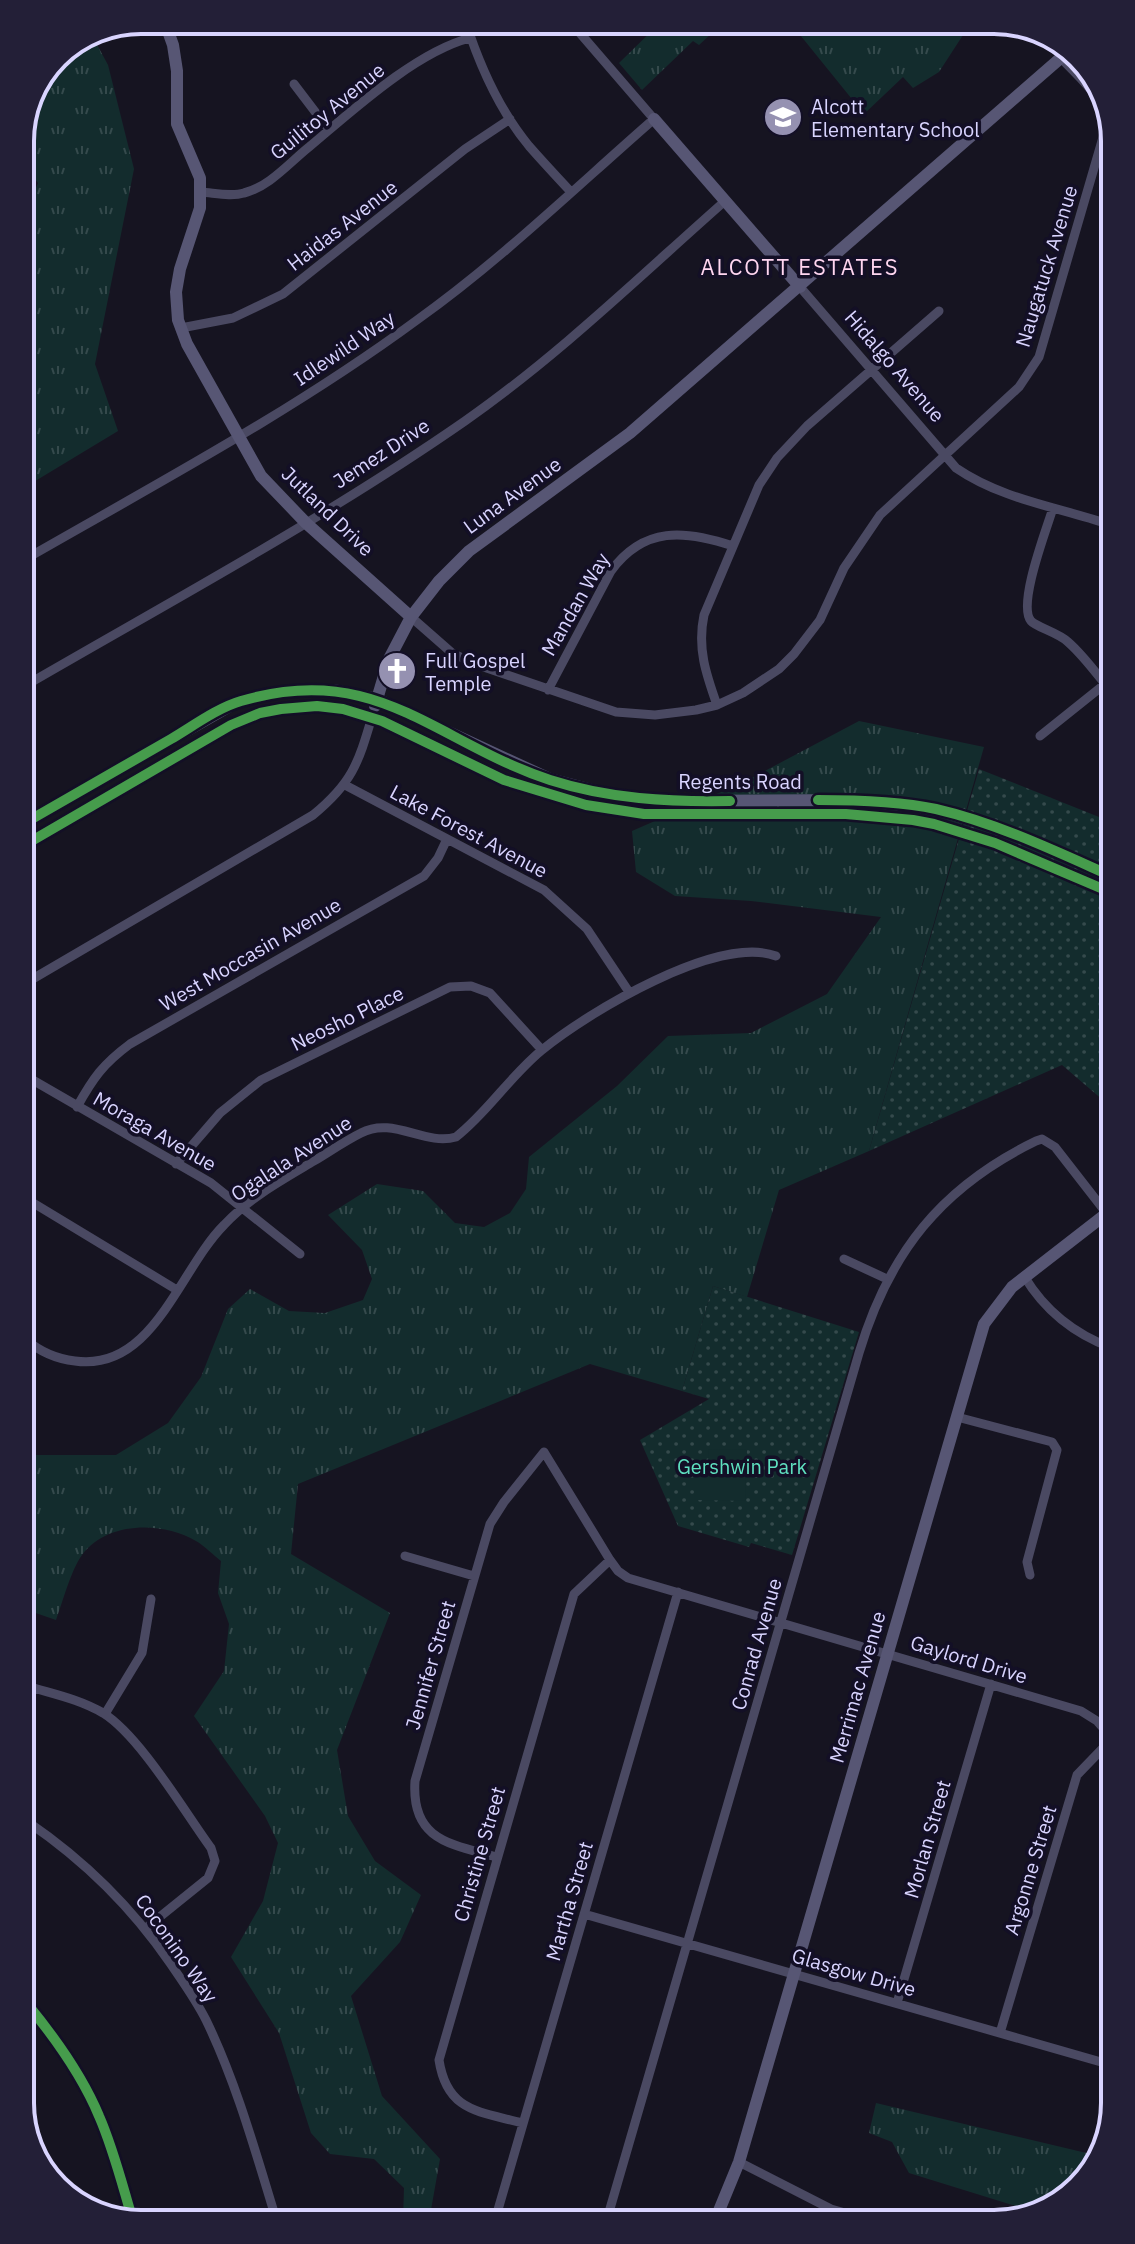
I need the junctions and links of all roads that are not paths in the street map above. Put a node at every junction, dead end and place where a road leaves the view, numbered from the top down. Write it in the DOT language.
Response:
graph roads {
  1 [pos="169,34"];
  2 [pos="469,34"];
  3 [pos="581,34"];
  4 [pos="470,38"];
  5 [pos="1061,57"];
  6 [pos="294,84"];
  7 [pos="510,119"];
  8 [pos="654,119"];
  9 [pos="329,130"];
  10 [pos="1101,144"];
  11 [pos="201,192"];
  12 [pos="571,192"];
  13 [pos="725,201"];
  14 [pos="800,287"];
  15 [pos="939,311"];
  16 [pos="181,328"];
  17 [pos="871,368"];
  18 [pos="239,438"];
  19 [pos="946,455"];
  20 [pos="1053,508"];
  21 [pos="1101,522"];
  22 [pos="306,523"];
  23 [pos="733,546"];
  24 [pos="34,554"];
  25 [pos="411,617"];
  26 [pos="1101,679"];
  27 [pos="34,681"];
  28 [pos="548,690"];
  29 [pos="1101,690"];
  30 [pos="377,699"];
  31 [pos="717,705"];
  32 [pos="372,717"];
  33 [pos="1040,736"];
  34 [pos="345,785"];
  35 [pos="34,818"];
  36 [pos="447,839"];
  37 [pos="34,840"];
  38 [pos="1101,872"];
  39 [pos="1101,888"];
  40 [pos="776,956"];
  41 [pos="34,978"];
  42 [pos="629,992"];
  43 [pos="542,1050"];
  44 [pos="34,1081"];
  45 [pos="77,1107"];
  46 [pos="176,1164"];
  47 [pos="34,1203"];
  48 [pos="1101,1207"];
  49 [pos="243,1208"];
  50 [pos="1101,1221"];
  51 [pos="300,1254"];
  52 [pos="844,1259"];
  53 [pos="1024,1276"];
  54 [pos="887,1279"];
  55 [pos="177,1290"];
  56 [pos="1101,1344"];
  57 [pos="34,1346"];
  58 [pos="957,1417"];
  59 [pos="544,1452"];
  60 [pos="405,1556"];
  61 [pos="610,1560"];
  62 [pos="1030,1575"];
  63 [pos="474,1576"];
  64 [pos="678,1592"];
  65 [pos="151,1599"];
  66 [pos="781,1622"];
  67 [pos="888,1653"];
  68 [pos="991,1684"];
  69 [pos="34,1688"];
  70 [pos="105,1714"];
  71 [pos="1101,1726"];
  72 [pos="1101,1750"];
  73 [pos="34,1826"];
  74 [pos="496,1857"];
  75 [pos="584,1914"];
  76 [pos="146,1928"];
  77 [pos="687,1943"];
  78 [pos="794,1974"];
  79 [pos="897,2003"];
  80 [pos="34,2012"];
  81 [pos="1000,2033"];
  82 [pos="1101,2061"];
  83 [pos="522,2123"];
  84 [pos="739,2162"];
  85 [pos="129,2209"];
  86 [pos="273,2210"];
  87 [pos="498,2210"];
  88 [pos="610,2210"];
  89 [pos="719,2210"];
  90 [pos="834,2210"];
  1 -- 11 [label="street, Jutland Drive"];
  2 -- 4 [label="street"];
  3 -- 8 [label="street, Hidalgo Avenue"];
  4 -- 7 [label="street"];
  4 -- 9 [label="street, Guilitoy Avenue"];
  5 -- 14 [label="street, Luna Avenue"];
  6 -- 9 [label="street"];
  7 -- 12 [label="street"];
  7 -- 16 [label="street, Haidas Avenue"];
  8 -- 12 [label="street, Idlewild Way"];
  8 -- 13 [label="street, Hidalgo Avenue"];
  9 -- 11 [label="street, Guilitoy Avenue"];
  10 -- 19 [label="street, Naugatuck Avenue"];
  11 -- 16 [label="street, Jutland Drive"];
  12 -- 18 [label="street, Idlewild Way"];
  13 -- 14 [label="street, Hidalgo Avenue"];
  13 -- 22 [label="street, Jemez Drive"];
  14 -- 17 [label="street, Hidalgo Avenue"];
  14 -- 25 [label="street, Luna Avenue"];
  15 -- 17 [label="street"];
  16 -- 18 [label="street, Jutland Drive"];
  17 -- 19 [label="street, Hidalgo Avenue"];
  17 -- 23 [label="street"];
  18 -- 22 [label="street, Jutland Drive"];
  18 -- 24 [label="street, Idlewild Way"];
  19 -- 20 [label="street, Hidalgo Avenue"];
  19 -- 31 [label="street, Naugatuck Avenue"];
  20 -- 21 [label="street, Hidalgo Avenue"];
  20 -- 26 [label="street"];
  22 -- 25 [label="street, Jutland Drive"];
  22 -- 27 [label="street, Jemez Drive"];
  23 -- 28 [label="street, Mandan Way"];
  23 -- 31 [label="street"];
  25 -- 28 [label="street, Jutland Drive"];
  25 -- 30 [label="street, Luna Avenue"];
  28 -- 31 [label="street, Jutland Drive"];
  29 -- 33 [label="street"];
  30 -- 32 [label="street, Luna Avenue"];
  30 -- 35 [label="street, Regents Road"];
  30 -- 38 [label="street, Regents Road"];
  32 -- 34 [label="street, Luna Avenue"];
  32 -- 37 [label="street, Regents Road"];
  32 -- 39 [label="street, Regents Road"];
  34 -- 36 [label="street, Lake Forest Avenue"];
  34 -- 41 [label="street, Luna Avenue"];
  36 -- 42 [label="street, Lake Forest Avenue"];
  36 -- 45 [label="street, West Moccasin Avenue"];
  40 -- 42 [label="street, Ogalala Avenue"];
  42 -- 43 [label="street, Ogalala Avenue"];
  43 -- 46 [label="street, Neosho Place"];
  43 -- 49 [label="street, Ogalala Avenue"];
  44 -- 45 [label="street, Moraga Avenue"];
  45 -- 46 [label="street, Moraga Avenue"];
  46 -- 49 [label="street, Moraga Avenue"];
  47 -- 55 [label="street"];
  48 -- 54 [label="street, Conrad Avenue"];
  49 -- 51 [label="street, Moraga Avenue"];
  49 -- 55 [label="street, Ogalala Avenue"];
  50 -- 53 [label="street, Merrimac Avenue"];
  52 -- 54 [label="street"];
  53 -- 56 [label="street"];
  53 -- 58 [label="street, Merrimac Avenue"];
  54 -- 66 [label="street, Conrad Avenue"];
  55 -- 57 [label="street, Ogalala Avenue"];
  58 -- 62 [label="street"];
  58 -- 67 [label="street, Merrimac Avenue"];
  59 -- 61 [label="street, Gaylord Drive"];
  59 -- 63 [label="street, Jennifer Street"];
  60 -- 63 [label="street"];
  61 -- 64 [label="street, Gaylord Drive"];
  61 -- 74 [label="street, Christine Street"];
  63 -- 74 [label="street, Jennifer Street"];
  64 -- 66 [label="street, Gaylord Drive"];
  64 -- 75 [label="street, Martha Street"];
  65 -- 70 [label="street"];
  66 -- 67 [label="street, Gaylord Drive"];
  66 -- 77 [label="street, Conrad Avenue"];
  67 -- 68 [label="street, Gaylord Drive"];
  67 -- 78 [label="street, Merrimac Avenue"];
  68 -- 71 [label="street, Gaylord Drive"];
  68 -- 79 [label="street, Morlan Street"];
  69 -- 70 [label="street"];
  70 -- 76 [label="street"];
  72 -- 81 [label="street, Argonne Street"];
  73 -- 76 [label="street, Coconino Way"];
  74 -- 83 [label="street, Christine Street"];
  75 -- 77 [label="street, Glasgow Drive"];
  75 -- 83 [label="street, Martha Street"];
  76 -- 86 [label="street, Coconino Way"];
  77 -- 78 [label="street, Glasgow Drive"];
  77 -- 88 [label="street, Conrad Avenue"];
  78 -- 79 [label="street, Glasgow Drive"];
  78 -- 84 [label="street, Merrimac Avenue"];
  79 -- 81 [label="street, Glasgow Drive"];
  80 -- 85 [label="street"];
  81 -- 82 [label="street, Glasgow Drive"];
  83 -- 87 [label="street, Martha Street"];
  84 -- 89 [label="street, Merrimac Avenue"];
  84 -- 90 [label="street"];
}
